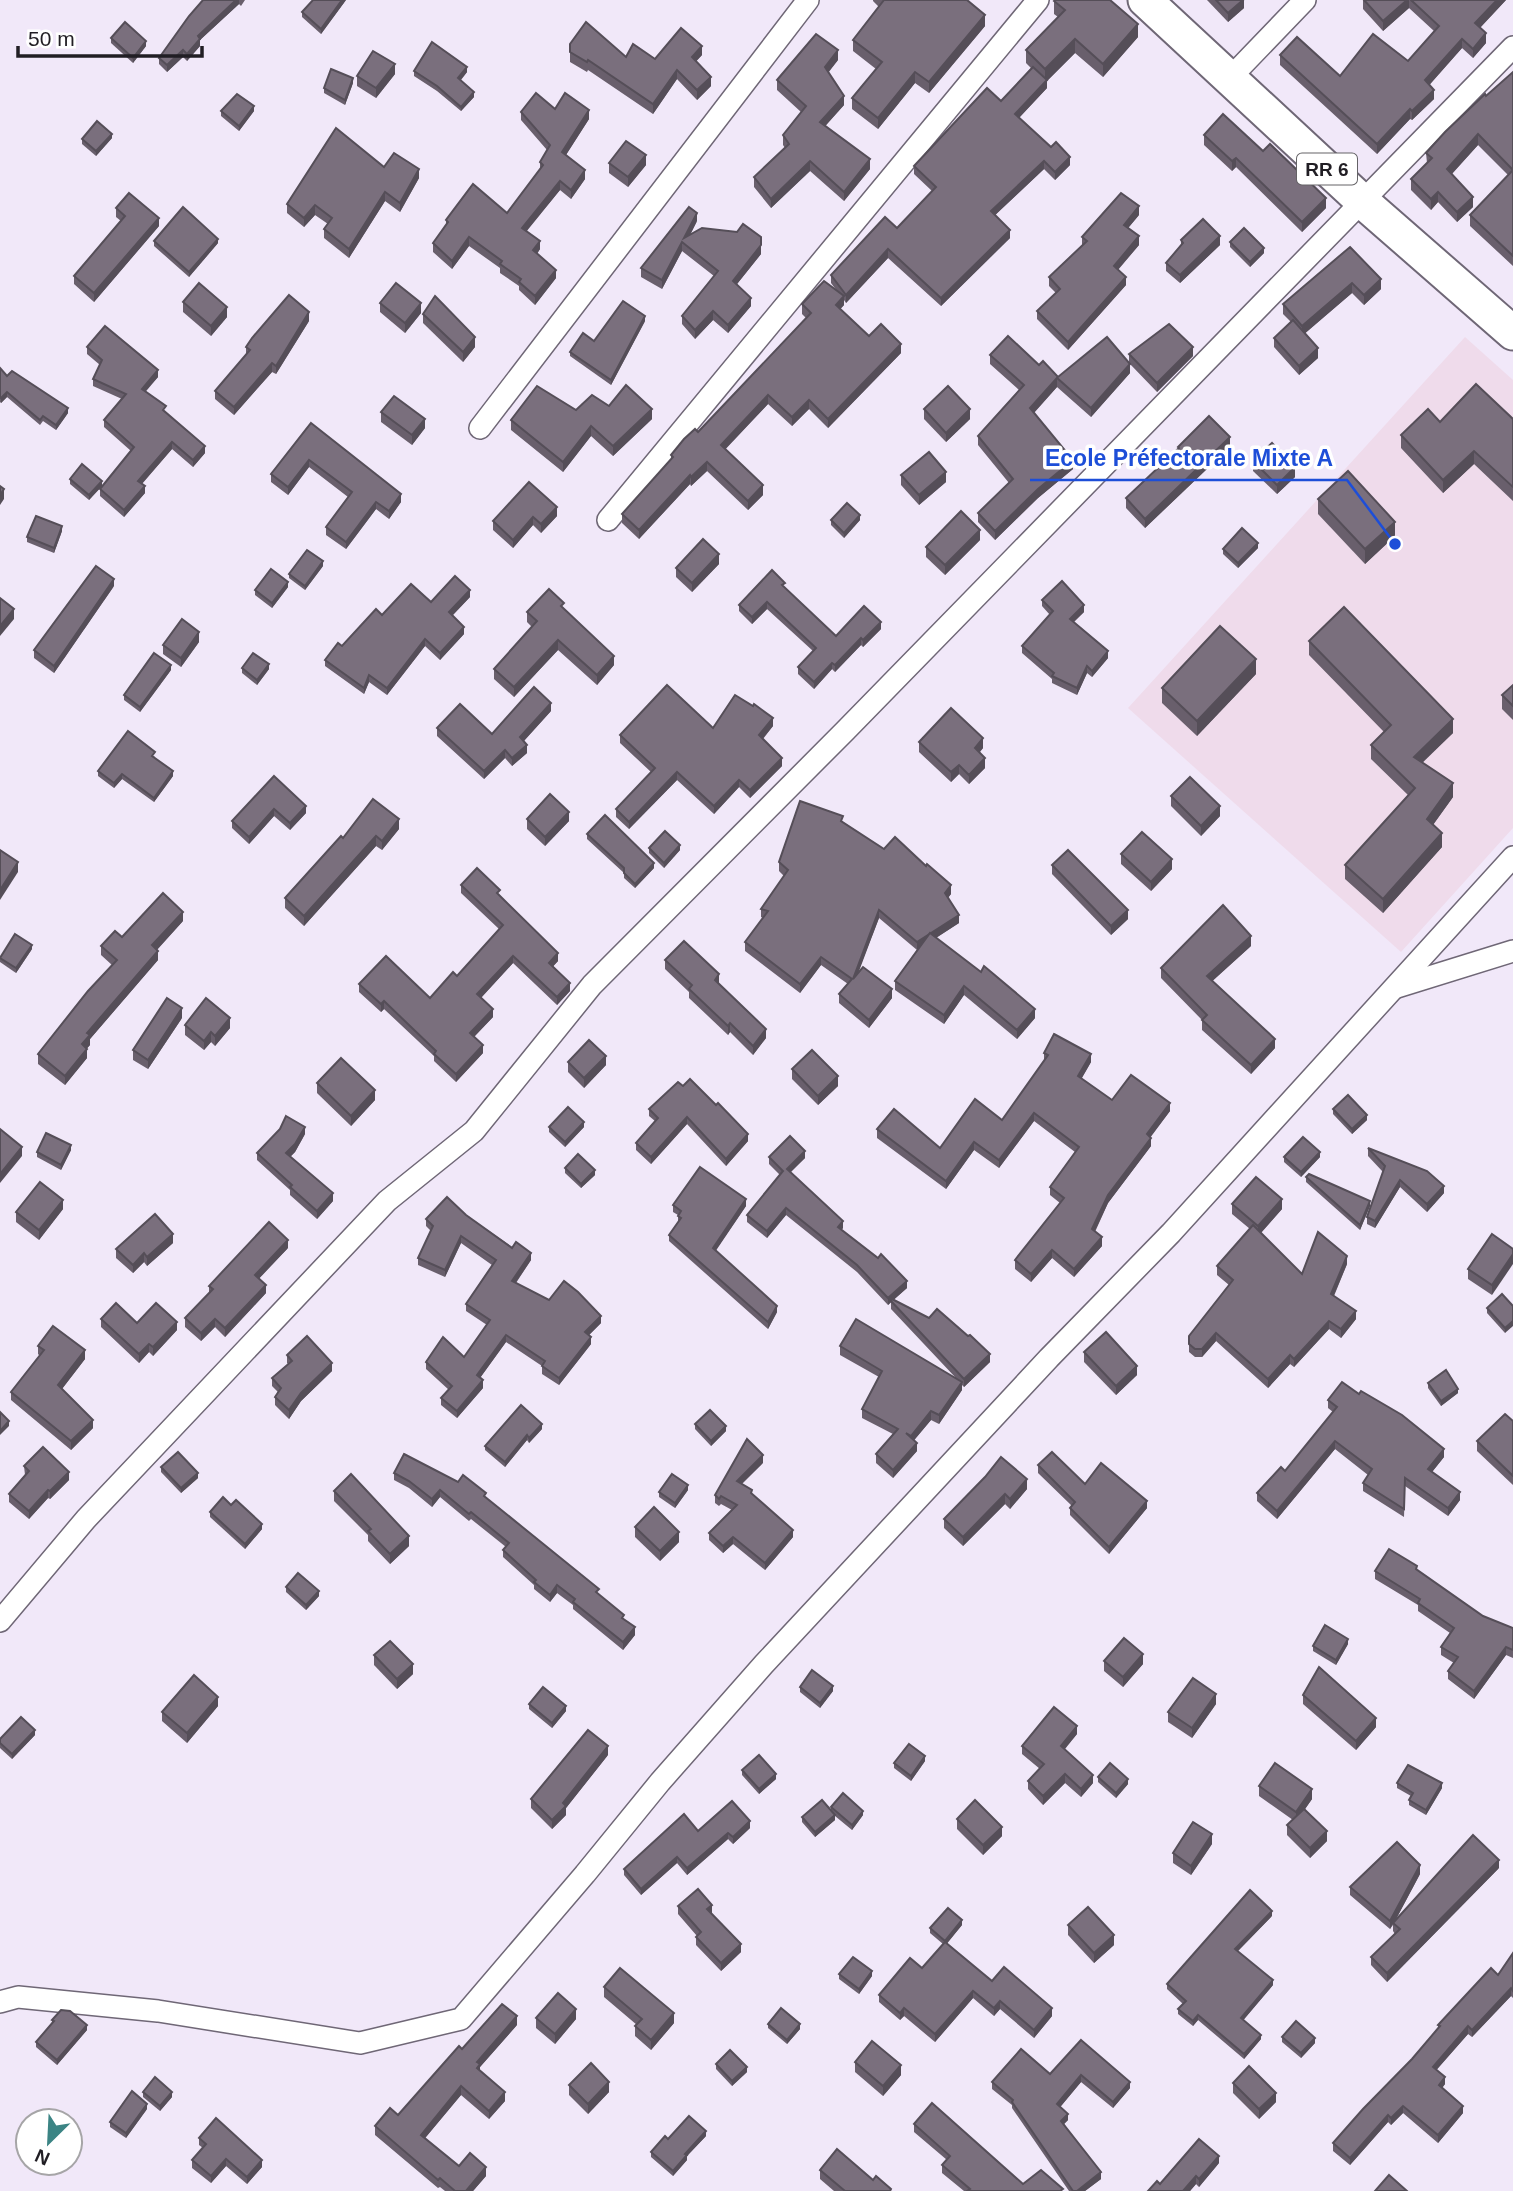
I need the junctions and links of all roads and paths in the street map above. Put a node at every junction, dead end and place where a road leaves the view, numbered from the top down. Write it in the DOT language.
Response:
graph roads {
  1 [pos="808,0"];
  2 [pos="1038,0"];
  3 [pos="1145,0"];
  4 [pos="1305,0"];
  5 [pos="1513,47"];
  6 [pos="1229,79"];
  7 [pos="1363,202"];
  8 [pos="1509,321"];
  9 [pos="480,428"];
  10 [pos="608,520"];
  11 [pos="1513,857"];
  12 [pos="1513,951"];
  13 [pos="1395,987"];
  14 [pos="0,1621"];
  15 [pos="0,2002"];
  1 -- 9 [label="street"];
  2 -- 10 [label="street"];
  3 -- 6 [label="main road, RR 6"];
  4 -- 6 [label="street"];
  5 -- 7 [label="street"];
  6 -- 7 [label="main road, RR 6"];
  7 -- 8 [label="main road, RR 6"];
  7 -- 14 [label="street"];
  11 -- 13 [label="street"];
  12 -- 13 [label="street"];
  13 -- 15 [label="street"];
}
